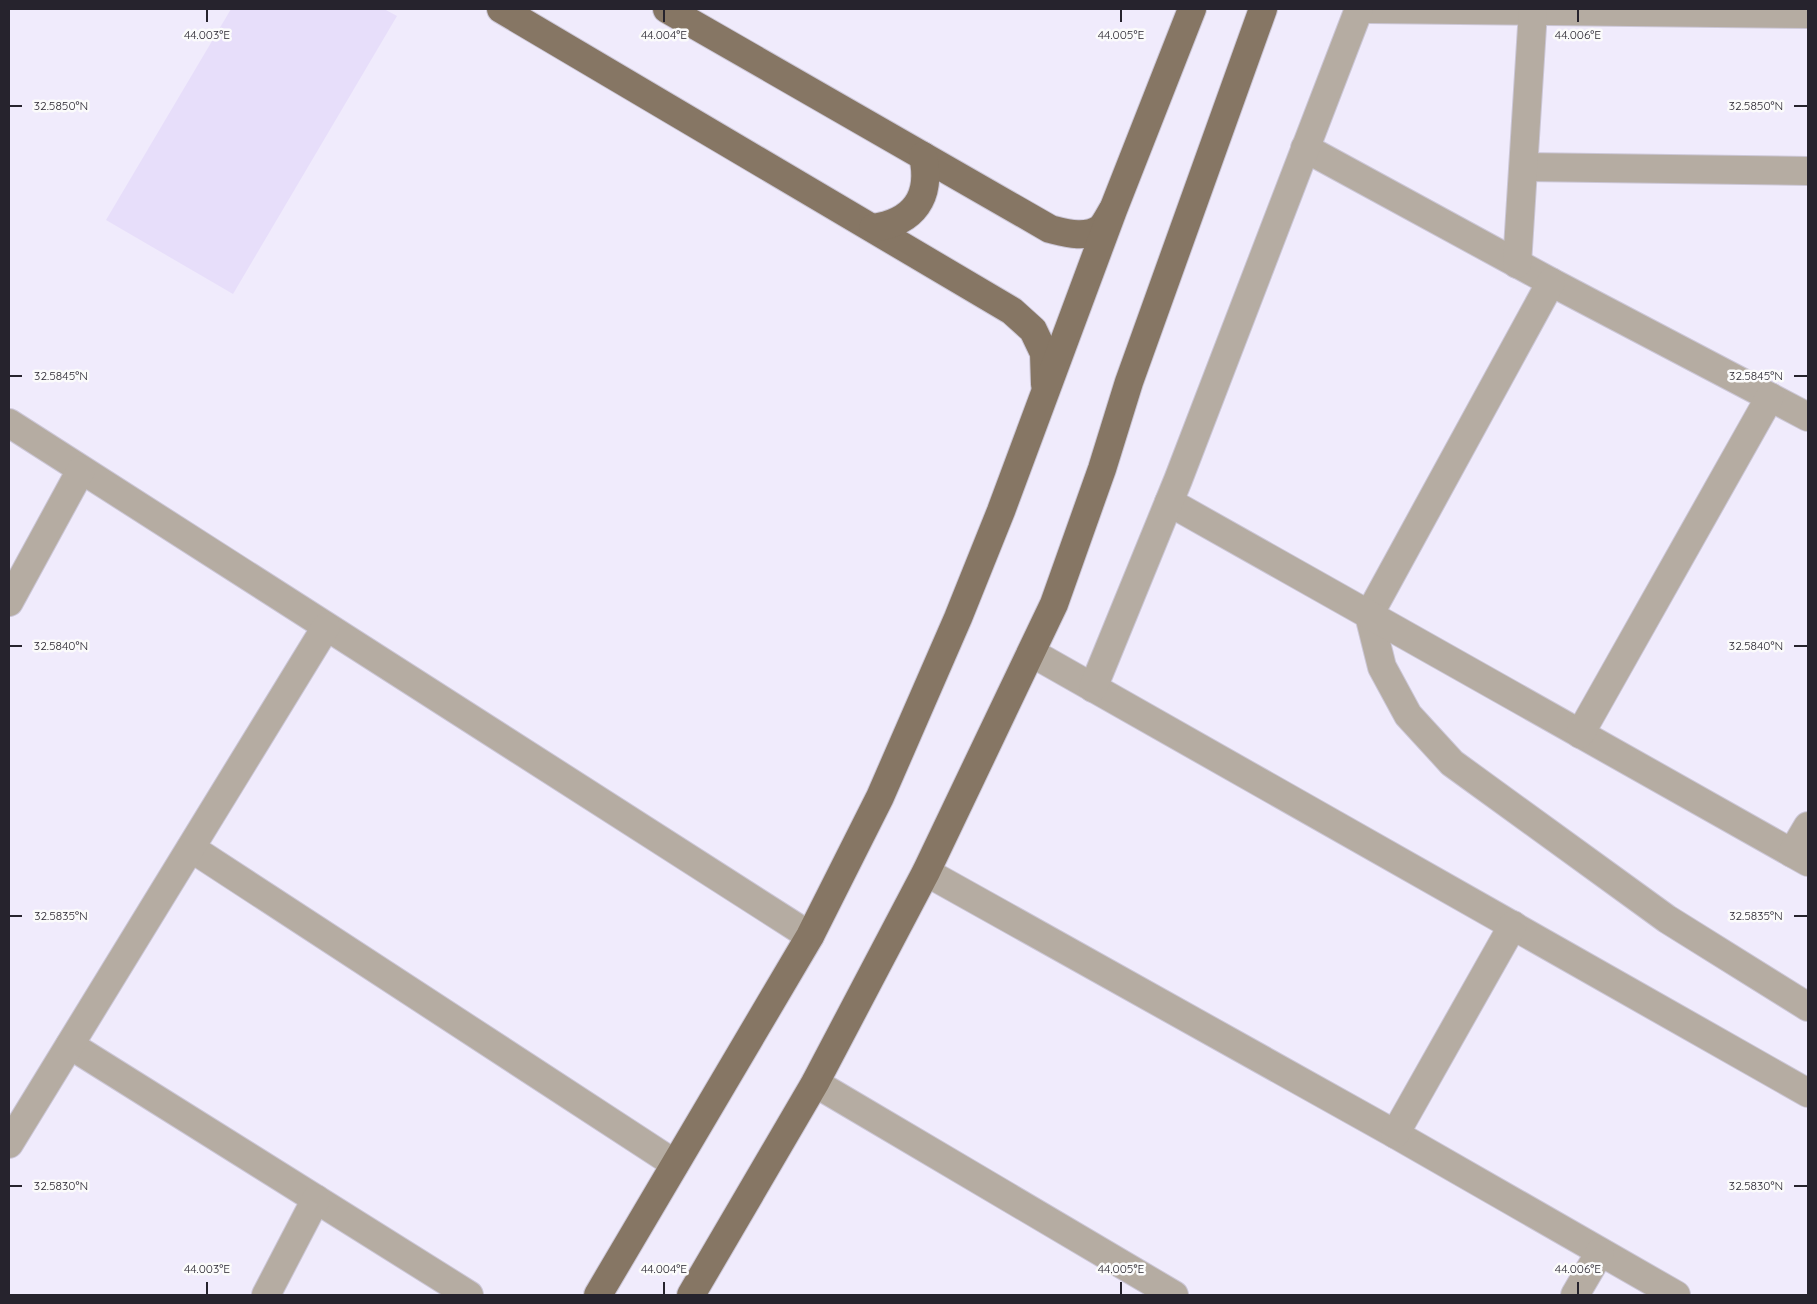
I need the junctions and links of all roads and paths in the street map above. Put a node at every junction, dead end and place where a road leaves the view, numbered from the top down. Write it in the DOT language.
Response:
graph roads {
  1 [pos="501,9"];
  2 [pos="667,9"];
  3 [pos="1192,9"];
  4 [pos="1263,9"];
  5 [pos="1359,9"];
  6 [pos="1370,9"];
  7 [pos="1534,11"];
  8 [pos="1808,14"];
  9 [pos="1305,148"];
  10 [pos="923,156"];
  11 [pos="1524,167"];
  12 [pos="1808,171"];
  13 [pos="1113,210"];
  14 [pos="873,228"];
  15 [pos="1518,264"];
  16 [pos="1551,282"];
  17 [pos="1045,394"];
  18 [pos="1770,397"];
  19 [pos="1808,417"];
  20 [pos="9,423"];
  21 [pos="81,470"];
  22 [pos="1169,502"];
  23 [pos="9,602"];
  24 [pos="1369,616"];
  25 [pos="326,627"];
  26 [pos="1032,653"];
  27 [pos="1093,688"];
  28 [pos="1580,734"];
  29 [pos="1808,826"];
  30 [pos="191,848"];
  31 [pos="1800,858"];
  32 [pos="926,872"];
  33 [pos="1513,925"];
  34 [pos="810,936"];
  35 [pos="1808,1007"];
  36 [pos="70,1045"];
  37 [pos="815,1083"];
  38 [pos="1808,1093"];
  39 [pos="1396,1134"];
  40 [pos="9,1144"];
  41 [pos="675,1164"];
  42 [pos="316,1199"];
  43 [pos="1600,1252"];
  44 [pos="695,1294"];
  45 [pos="266,1295"];
  46 [pos="469,1295"];
  47 [pos="598,1295"];
  48 [pos="1174,1295"];
  49 [pos="1575,1295"];
  50 [pos="1676,1295"];
  1 -- 14 [label="main road"];
  2 -- 10 [label="main road"];
  3 -- 13 [label="main road"];
  4 -- 26 [label="main road"];
  5 -- 9 [label="street"];
  6 -- 7 [label="street"];
  7 -- 8 [label="street"];
  7 -- 11 [label="street"];
  9 -- 15 [label="street"];
  9 -- 22 [label="street"];
  10 -- 13 [label="main road"];
  10 -- 14 [label="main road"];
  11 -- 12 [label="street"];
  11 -- 15 [label="street"];
  13 -- 17 [label="main road"];
  14 -- 17 [label="main road"];
  15 -- 16 [label="street"];
  16 -- 18 [label="street"];
  16 -- 24 [label="street"];
  17 -- 34 [label="main road"];
  18 -- 19 [label="street"];
  18 -- 28 [label="street"];
  20 -- 21 [label="street"];
  21 -- 23 [label="street"];
  21 -- 25 [label="street"];
  22 -- 24 [label="street"];
  22 -- 27 [label="street"];
  24 -- 28 [label="street"];
  24 -- 35 [label="street"];
  25 -- 30 [label="street"];
  25 -- 34 [label="street"];
  26 -- 27 [label="street"];
  26 -- 32 [label="main road"];
  27 -- 33 [label="street"];
  28 -- 31 [label="street"];
  29 -- 31 [label="street"];
  30 -- 36 [label="street"];
  30 -- 41 [label="street"];
  32 -- 37 [label="main road"];
  32 -- 39 [label="street"];
  33 -- 38 [label="street"];
  33 -- 39 [label="street"];
  34 -- 41 [label="main road"];
  36 -- 40 [label="street"];
  36 -- 42 [label="street"];
  37 -- 44 [label="main road"];
  37 -- 48 [label="street"];
  39 -- 43 [label="street"];
  41 -- 47 [label="main road"];
  42 -- 45 [label="street"];
  42 -- 46 [label="street"];
  43 -- 49 [label="street"];
  43 -- 50 [label="street"];
}
